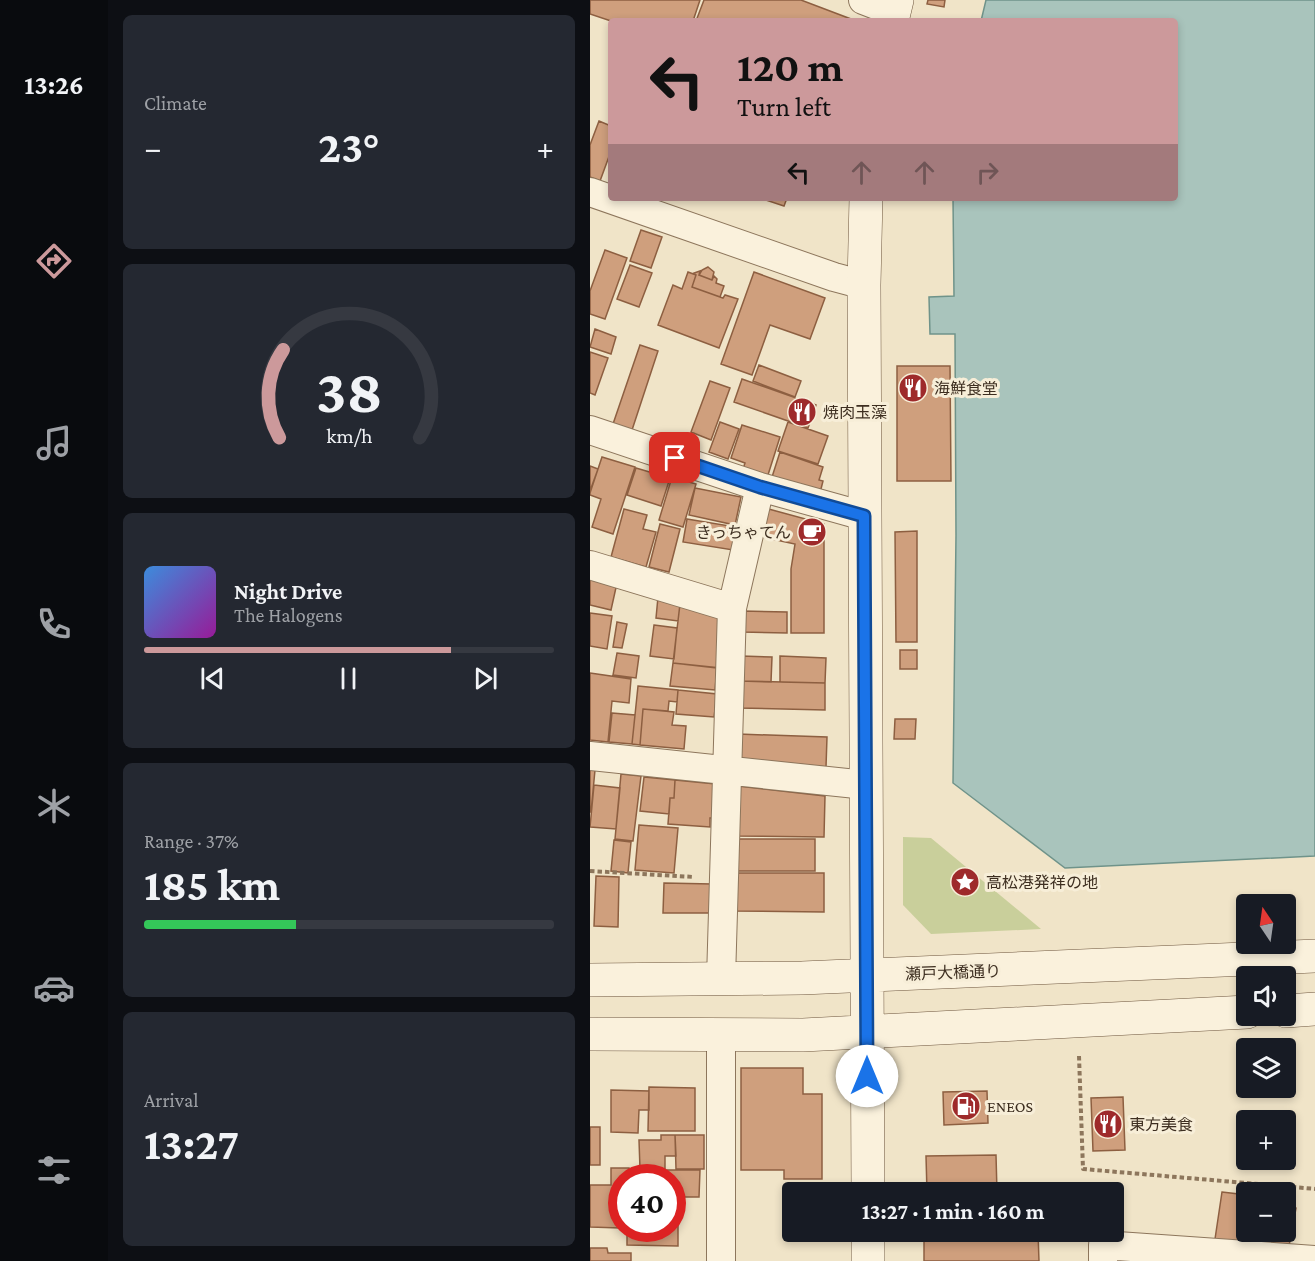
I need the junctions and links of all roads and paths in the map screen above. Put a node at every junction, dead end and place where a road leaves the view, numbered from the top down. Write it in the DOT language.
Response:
graph roads {
  1 [pos="863,0"];
  2 [pos="894,11"];
  3 [pos="590,192"];
  4 [pos="608,198"];
  5 [pos="616,201"];
  6 [pos="866,201"];
  7 [pos="864,285"];
  8 [pos="590,430"];
  9 [pos="760,487"];
  10 [pos="864,516"];
  11 [pos="590,565"];
  12 [pos="732,608"];
  13 [pos="590,756"];
  14 [pos="727,771"];
  15 [pos="866,785"];
  16 [pos="590,871"];
  17 [pos="725,878"];
  18 [pos="1316,956"];
  19 [pos="866,975"];
  20 [pos="721,979"];
  21 [pos="590,980"];
  22 [pos="1316,1009"];
  23 [pos="1296,1010"];
  24 [pos="1236,1013"];
  25 [pos="867,1031"];
  26 [pos="590,1034"];
  27 [pos="721,1034"];
  28 [pos="1079,1056"];
  29 [pos="868,1182"];
  30 [pos="1316,1189"];
  31 [pos="868,1242"];
  32 [pos="1316,1260"];
  33 [pos="721,1261"];
  34 [pos="868,1261"];
  35 [pos="1103,1261"];
  1 -- 2 [label="street"];
  3 -- 4 [label="street"];
  5 -- 7 [label="street"];
  6 -- 7 [label="street"];
  7 -- 10 [label="street"];
  8 -- 9 [label="street"];
  9 -- 10 [label="street"];
  9 -- 12 [label="street"];
  10 -- 15 [label="street"];
  11 -- 12 [label="street"];
  12 -- 14 [label="street"];
  13 -- 14 [label="street"];
  14 -- 15 [label="street"];
  14 -- 17 [label="street"];
  15 -- 19 [label="street"];
  16 -- 17 [label="path"];
  17 -- 20 [label="street"];
  18 -- 19 [label="street, 瀬戸大橋通り"];
  19 -- 20 [label="street, 瀬戸大橋通り"];
  19 -- 25 [label="street"];
  20 -- 21 [label="street, 瀬戸大橋通り"];
  22 -- 23 [label="street"];
  24 -- 25 [label="street"];
  25 -- 27 [label="street"];
  25 -- 29 [label="street"];
  26 -- 27 [label="street"];
  27 -- 33 [label="street"];
  28 -- 30 [label="path"];
  31 -- 34 [label="street"];
  32 -- 35 [label="street"];
}
